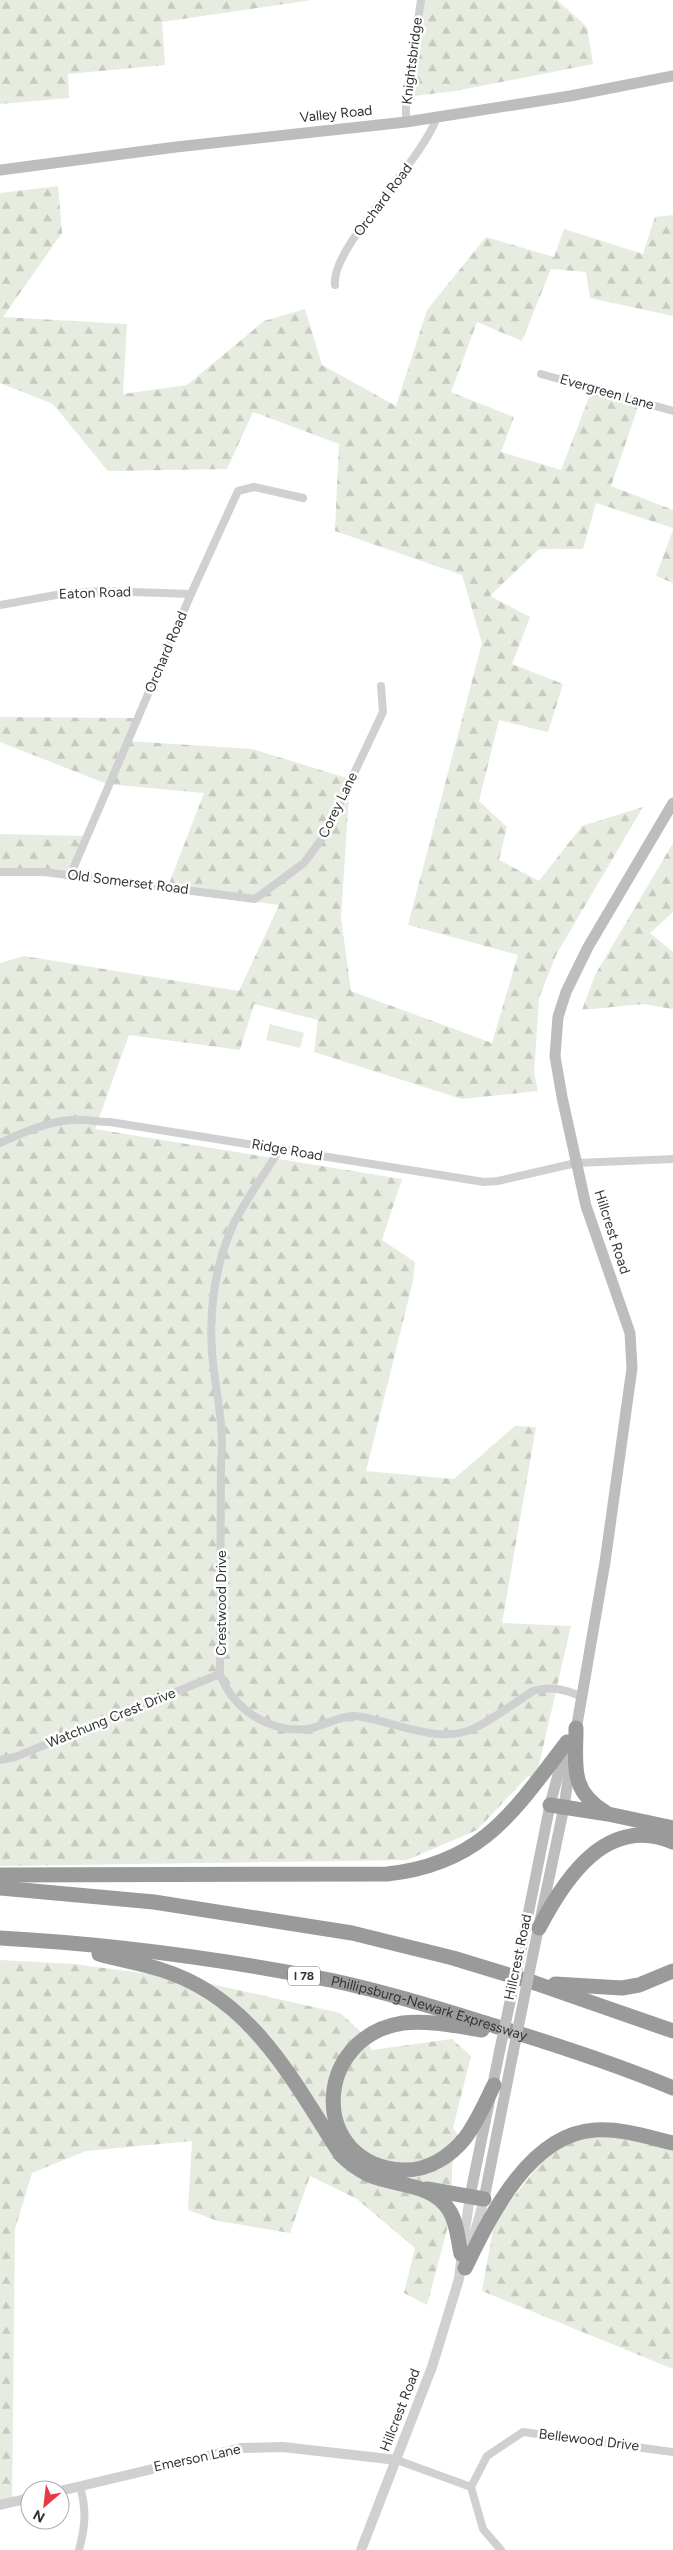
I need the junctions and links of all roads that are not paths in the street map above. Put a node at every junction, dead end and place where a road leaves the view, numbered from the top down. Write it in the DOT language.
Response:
graph roads {
  1 [pos="420,0"];
  2 [pos="673,76"];
  3 [pos="438,117"];
  4 [pos="406,122"];
  5 [pos="0,170"];
  6 [pos="335,285"];
  7 [pos="541,374"];
  8 [pos="673,411"];
  9 [pos="304,498"];
  10 [pos="191,594"];
  11 [pos="0,605"];
  12 [pos="381,686"];
  13 [pos="673,802"];
  14 [pos="0,872"];
  15 [pos="70,876"];
  16 [pos="255,899"];
  17 [pos="0,1143"];
  18 [pos="280,1149"];
  19 [pos="673,1159"];
  20 [pos="576,1162"];
  21 [pos="220,1674"];
  22 [pos="580,1696"];
  23 [pos="576,1728"];
  24 [pos="567,1742"];
  25 [pos="0,1760"];
  26 [pos="557,1806"];
  27 [pos="608,1814"];
  28 [pos="673,1828"];
  29 [pos="673,1842"];
  30 [pos="0,1875"];
  31 [pos="0,1888"];
  32 [pos="539,1928"];
  33 [pos="0,1938"];
  34 [pos="67,1944"];
  35 [pos="673,1971"];
  36 [pos="535,1983"];
  37 [pos="673,2031"];
  38 [pos="534,2038"];
  39 [pos="494,2085"];
  40 [pos="673,2088"];
  41 [pos="673,2143"];
  42 [pos="415,2188"];
  43 [pos="477,2197"];
  44 [pos="462,2267"];
  45 [pos="673,2452"];
  46 [pos="397,2460"];
  47 [pos="80,2487"];
  48 [pos="471,2487"];
  49 [pos="70,2489"];
  50 [pos="20,2500"];
  51 [pos="0,2505"];
  52 [pos="79,2550"];
  53 [pos="361,2550"];
  54 [pos="501,2550"];
  1 -- 4 [label="street, Knightsbridge"];
  2 -- 3 [label="main road, Valley Road"];
  3 -- 4 [label="main road, Valley Road"];
  3 -- 6 [label="street, Orchard Road"];
  4 -- 5 [label="main road, Valley Road"];
  7 -- 8 [label="street, Evergreen Lane"];
  9 -- 10 [label="street, Orchard Road"];
  10 -- 11 [label="street, Eaton Road"];
  10 -- 15 [label="street, Orchard Road"];
  12 -- 16 [label="street, Corey Lane"];
  13 -- 20 [label="main road, Hillcrest Road"];
  14 -- 15 [label="street, Old Somerset Road"];
  15 -- 16 [label="street, Old Somerset Road"];
  17 -- 18 [label="street, Ridge Road"];
  18 -- 20 [label="street, Ridge Road"];
  18 -- 21 [label="street, Crestwood Drive"];
  19 -- 20 [label="street, Ridge Road"];
  20 -- 22 [label="main road, Hillcrest Road"];
  21 -- 22 [label="street, Crestwood Drive"];
  21 -- 25 [label="street, Watchung Crest Drive"];
  22 -- 23 [label="main road, Hillcrest Road"];
  22 -- 24 [label="main road, Hillcrest Road"];
  23 -- 26 [label="main road, Hillcrest Road"];
  23 -- 27 [label="highway"];
  24 -- 26 [label="main road, Hillcrest Road"];
  24 -- 30 [label="highway"];
  26 -- 27 [label="highway"];
  26 -- 32 [label="main road, Hillcrest Road"];
  26 -- 39 [label="main road, Hillcrest Road, bridge"];
  27 -- 28 [label="highway"];
  29 -- 32 [label="highway"];
  31 -- 36 [label="highway"];
  32 -- 43 [label="main road, Hillcrest Road, bridge"];
  33 -- 34 [label="highway, Phillipsburg-Newark Expressway / I 78"];
  34 -- 38 [label="highway, Phillipsburg-Newark Expressway / I 78"];
  34 -- 42 [label="highway"];
  35 -- 36 [label="highway"];
  36 -- 37 [label="highway"];
  38 -- 39 [label="highway"];
  38 -- 40 [label="highway, Phillipsburg-Newark Expressway / I 78"];
  39 -- 43 [label="main road, Hillcrest Road"];
  41 -- 44 [label="highway"];
  42 -- 43 [label="highway"];
  42 -- 44 [label="highway"];
  43 -- 44 [label="street, Hillcrest Road"];
  44 -- 46 [label="street, Hillcrest Road"];
  45 -- 48 [label="street, Bellewood Drive"];
  46 -- 47 [label="street, Emerson Lane"];
  46 -- 48 [label="street"];
  46 -- 53 [label="street, Hillcrest Road"];
  47 -- 49 [label="street, Emerson Lane"];
  47 -- 52 [label="street"];
  48 -- 54 [label="street"];
  50 -- 51 [label="street"];
}
